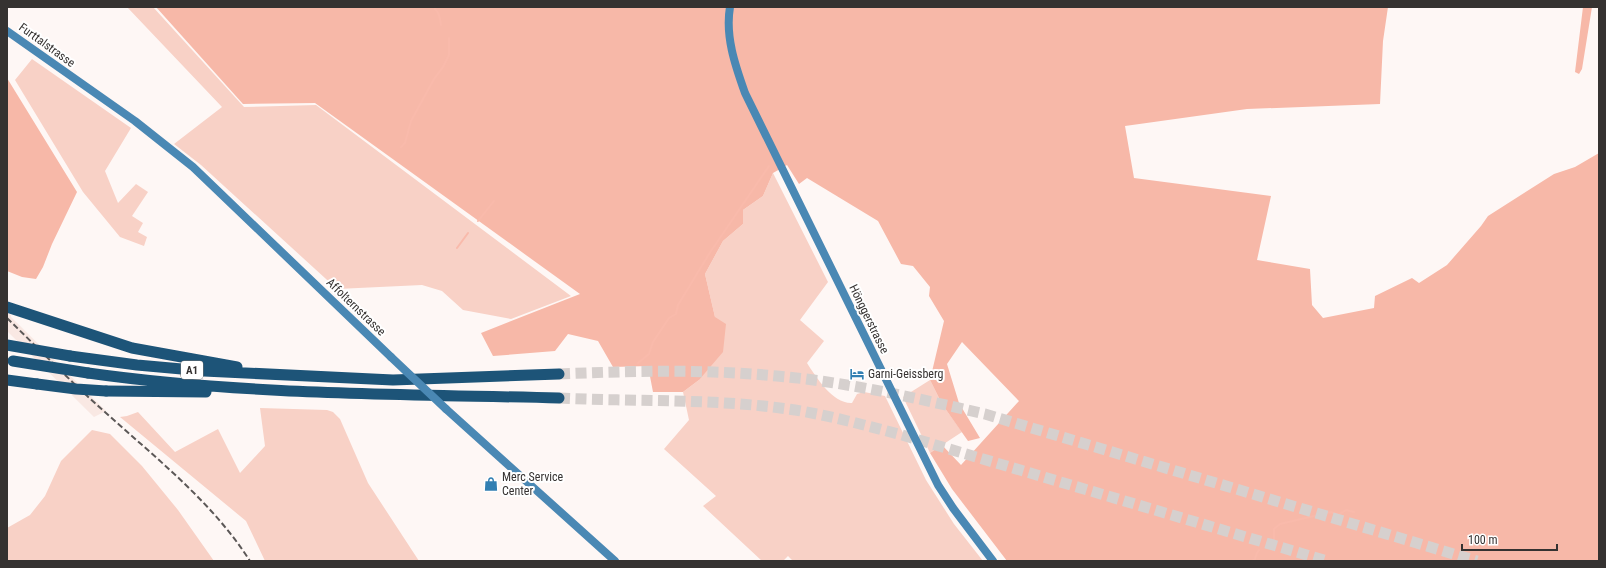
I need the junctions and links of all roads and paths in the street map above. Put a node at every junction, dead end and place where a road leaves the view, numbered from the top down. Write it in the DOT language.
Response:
graph roads {
  1 [pos="730,7"];
  2 [pos="7,31"];
  3 [pos="74,79"];
  4 [pos="7,307"];
  5 [pos="7,345"];
  6 [pos="10,360"];
  7 [pos="559,374"];
  8 [pos="314,377"];
  9 [pos="7,380"];
  10 [pos="239,388"];
  11 [pos="559,398"];
  12 [pos="614,561"];
  13 [pos="993,561"];
  1 -- 13 [label="street, Hönggerstrasse"];
  2 -- 3 [label="street, Furttalstrasse"];
  3 -- 12 [label="street, Affolternstrasse, bridge"];
  4 -- 8 [label="highway"];
  5 -- 8 [label="highway, A1, bridge"];
  6 -- 10 [label="highway, A1, bridge"];
  7 -- 8 [label="highway, A1"];
  9 -- 10 [label="highway, bridge"];
  10 -- 11 [label="highway, A1"];
}
